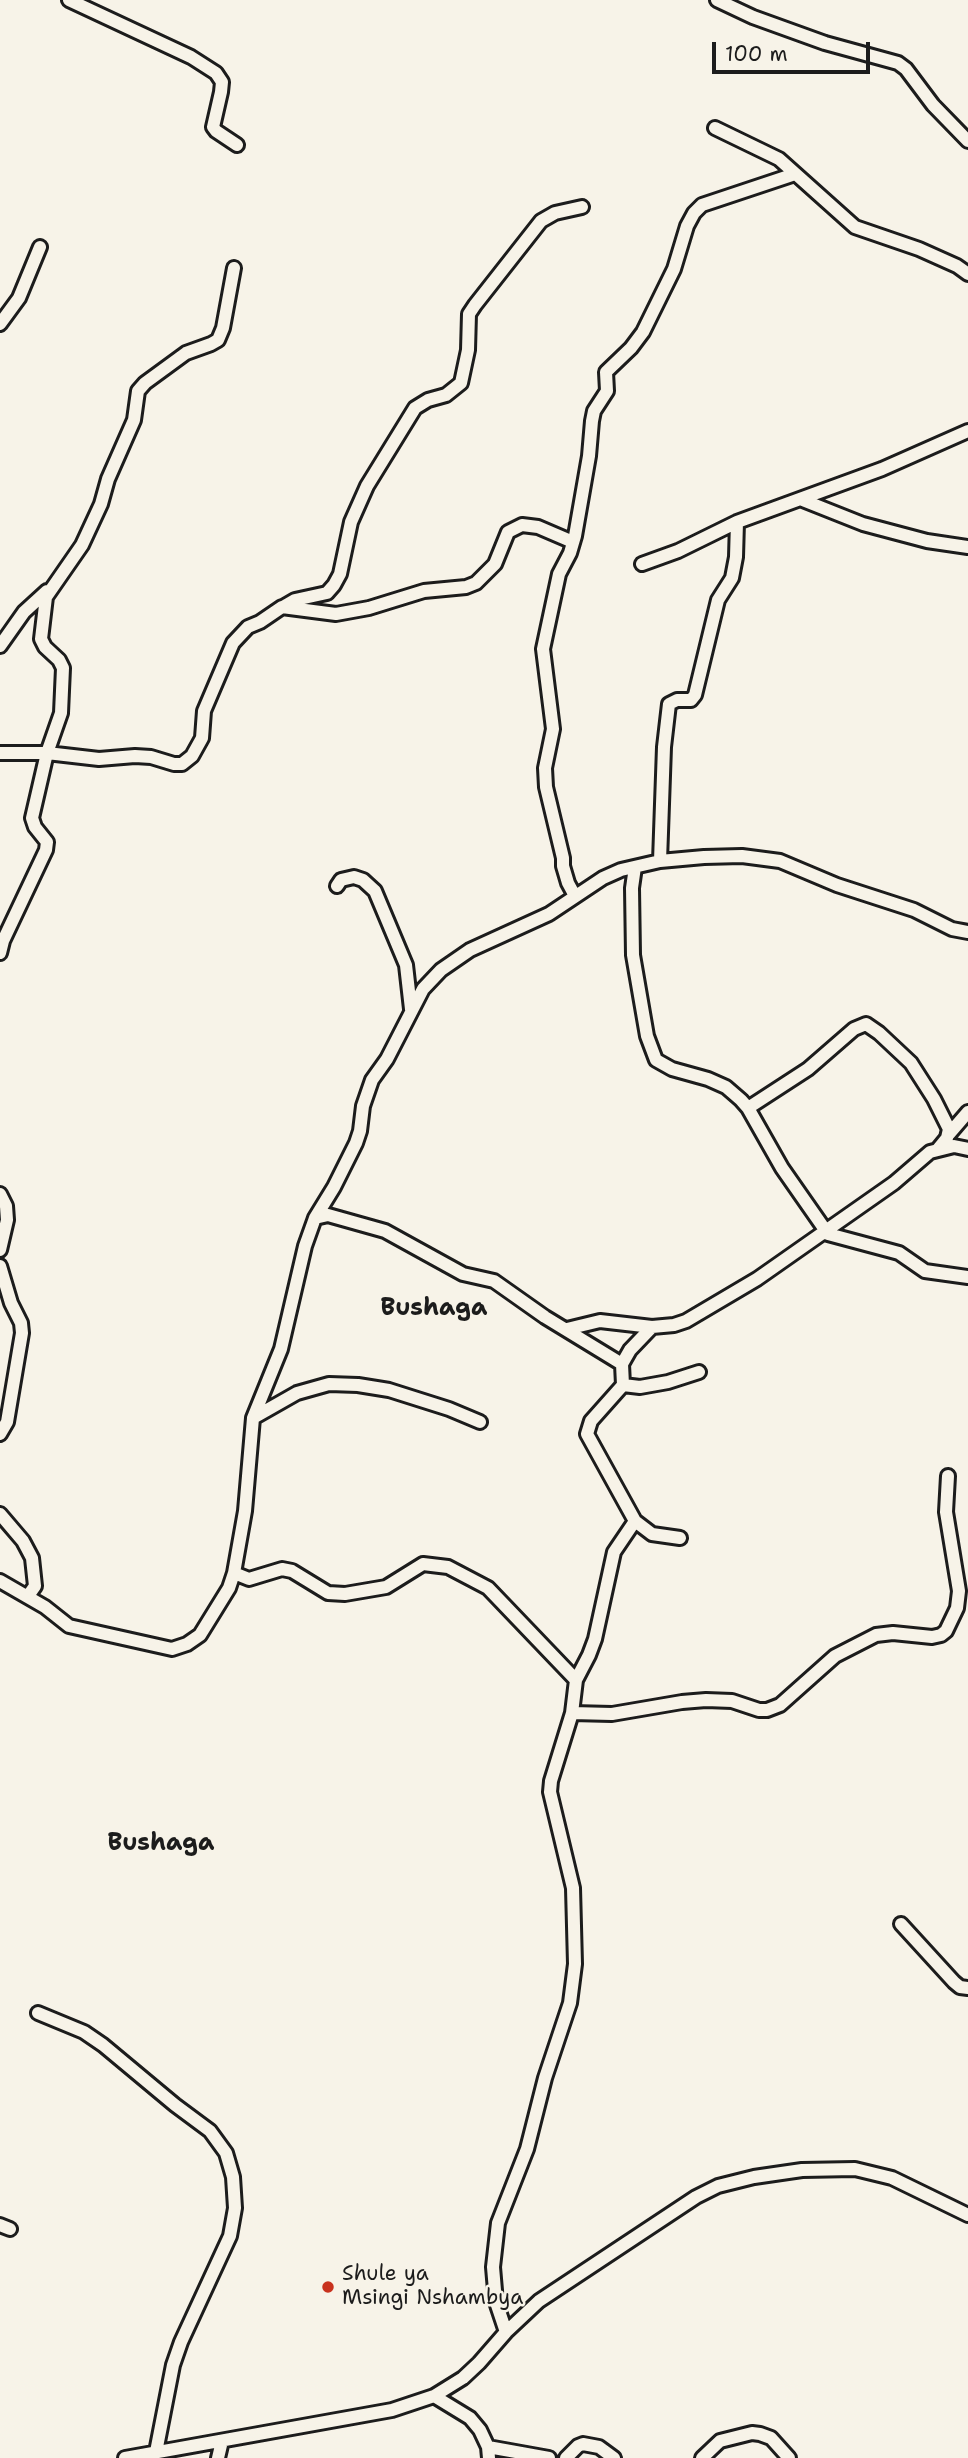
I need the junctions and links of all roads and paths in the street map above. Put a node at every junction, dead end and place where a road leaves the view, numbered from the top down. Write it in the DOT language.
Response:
graph roads {
  1 [pos="69,0"];
  2 [pos="717,0"];
  3 [pos="715,128"];
  4 [pos="966,137"];
  5 [pos="237,145"];
  6 [pos="795,174"];
  7 [pos="582,207"];
  8 [pos="40,247"];
  9 [pos="234,268"];
  10 [pos="968,274"];
  11 [pos="1,322"];
  12 [pos="968,431"];
  13 [pos="800,499"];
  14 [pos="737,522"];
  15 [pos="573,542"];
  16 [pos="968,547"];
  17 [pos="642,564"];
  18 [pos="50,589"];
  19 [pos="282,607"];
  20 [pos="0,646"];
  21 [pos="0,753"];
  22 [pos="47,753"];
  23 [pos="660,861"];
  24 [pos="635,867"];
  25 [pos="337,886"];
  26 [pos="575,896"];
  27 [pos="968,932"];
  28 [pos="0,953"];
  29 [pos="411,1010"];
  30 [pos="748,1108"];
  31 [pos="968,1112"];
  32 [pos="949,1134"];
  33 [pos="938,1149"];
  34 [pos="968,1149"];
  35 [pos="0,1194"];
  36 [pos="315,1218"];
  37 [pos="824,1230"];
  38 [pos="0,1250"];
  39 [pos="0,1266"];
  40 [pos="968,1277"];
  41 [pos="652,1327"];
  42 [pos="567,1329"];
  43 [pos="622,1364"];
  44 [pos="699,1372"];
  45 [pos="623,1385"];
  46 [pos="253,1418"];
  47 [pos="480,1422"];
  48 [pos="0,1434"];
  49 [pos="948,1476"];
  50 [pos="0,1514"];
  51 [pos="635,1521"];
  52 [pos="680,1538"];
  53 [pos="962,1569"];
  54 [pos="234,1573"];
  55 [pos="0,1581"];
  56 [pos="28,1596"];
  57 [pos="576,1680"];
  58 [pos="572,1713"];
  59 [pos="901,1924"];
  60 [pos="968,1988"];
  61 [pos="37,2013"];
  62 [pos="968,2215"];
  63 [pos="506,2333"];
  64 [pos="434,2396"];
  65 [pos="222,2441"];
  66 [pos="156,2452"];
  67 [pos="489,2453"];
  68 [pos="125,2458"];
  69 [pos="218,2458"];
  70 [pos="549,2458"];
  71 [pos="566,2458"];
  72 [pos="614,2458"];
  73 [pos="702,2458"];
  74 [pos="789,2458"];
  1 -- 5 [label="street"];
  2 -- 4 [label="street"];
  3 -- 6 [label="street"];
  6 -- 10 [label="street"];
  6 -- 15 [label="street"];
  7 -- 19 [label="street"];
  8 -- 11 [label="street"];
  9 -- 18 [label="street"];
  12 -- 13 [label="street"];
  13 -- 14 [label="street"];
  13 -- 16 [label="street"];
  14 -- 17 [label="street"];
  14 -- 23 [label="street"];
  15 -- 19 [label="street"];
  15 -- 26 [label="street"];
  18 -- 20 [label="street"];
  18 -- 22 [label="street"];
  19 -- 22 [label="street"];
  21 -- 22 [label="street"];
  22 -- 28 [label="street"];
  23 -- 24 [label="street"];
  23 -- 27 [label="street"];
  24 -- 26 [label="street"];
  24 -- 30 [label="street"];
  25 -- 29 [label="street"];
  26 -- 29 [label="street"];
  29 -- 36 [label="street"];
  30 -- 32 [label="street"];
  30 -- 37 [label="street"];
  31 -- 32 [label="street"];
  32 -- 33 [label="street"];
  33 -- 34 [label="street"];
  33 -- 37 [label="street"];
  35 -- 38 [label="street"];
  36 -- 42 [label="street"];
  36 -- 46 [label="street"];
  37 -- 40 [label="street"];
  37 -- 41 [label="street"];
  39 -- 48 [label="street"];
  41 -- 42 [label="street"];
  41 -- 43 [label="street"];
  42 -- 43 [label="street"];
  43 -- 45 [label="street"];
  44 -- 45 [label="street"];
  45 -- 51 [label="street"];
  46 -- 47 [label="street"];
  46 -- 54 [label="street"];
  49 -- 53 [label="street"];
  50 -- 56 [label="street"];
  51 -- 52 [label="street"];
  51 -- 57 [label="street"];
  53 -- 58 [label="street"];
  54 -- 56 [label="street"];
  54 -- 57 [label="street"];
  55 -- 56 [label="street"];
  57 -- 58 [label="street"];
  58 -- 63 [label="street"];
  59 -- 60 [label="street"];
  61 -- 66 [label="street"];
  62 -- 63 [label="street"];
  63 -- 64 [label="street"];
  64 -- 65 [label="street"];
  64 -- 67 [label="street"];
  65 -- 66 [label="street"];
  65 -- 69 [label="street"];
  66 -- 68 [label="street"];
  67 -- 70 [label="street"];
  71 -- 72 [label="street"];
  73 -- 74 [label="street"];
}
